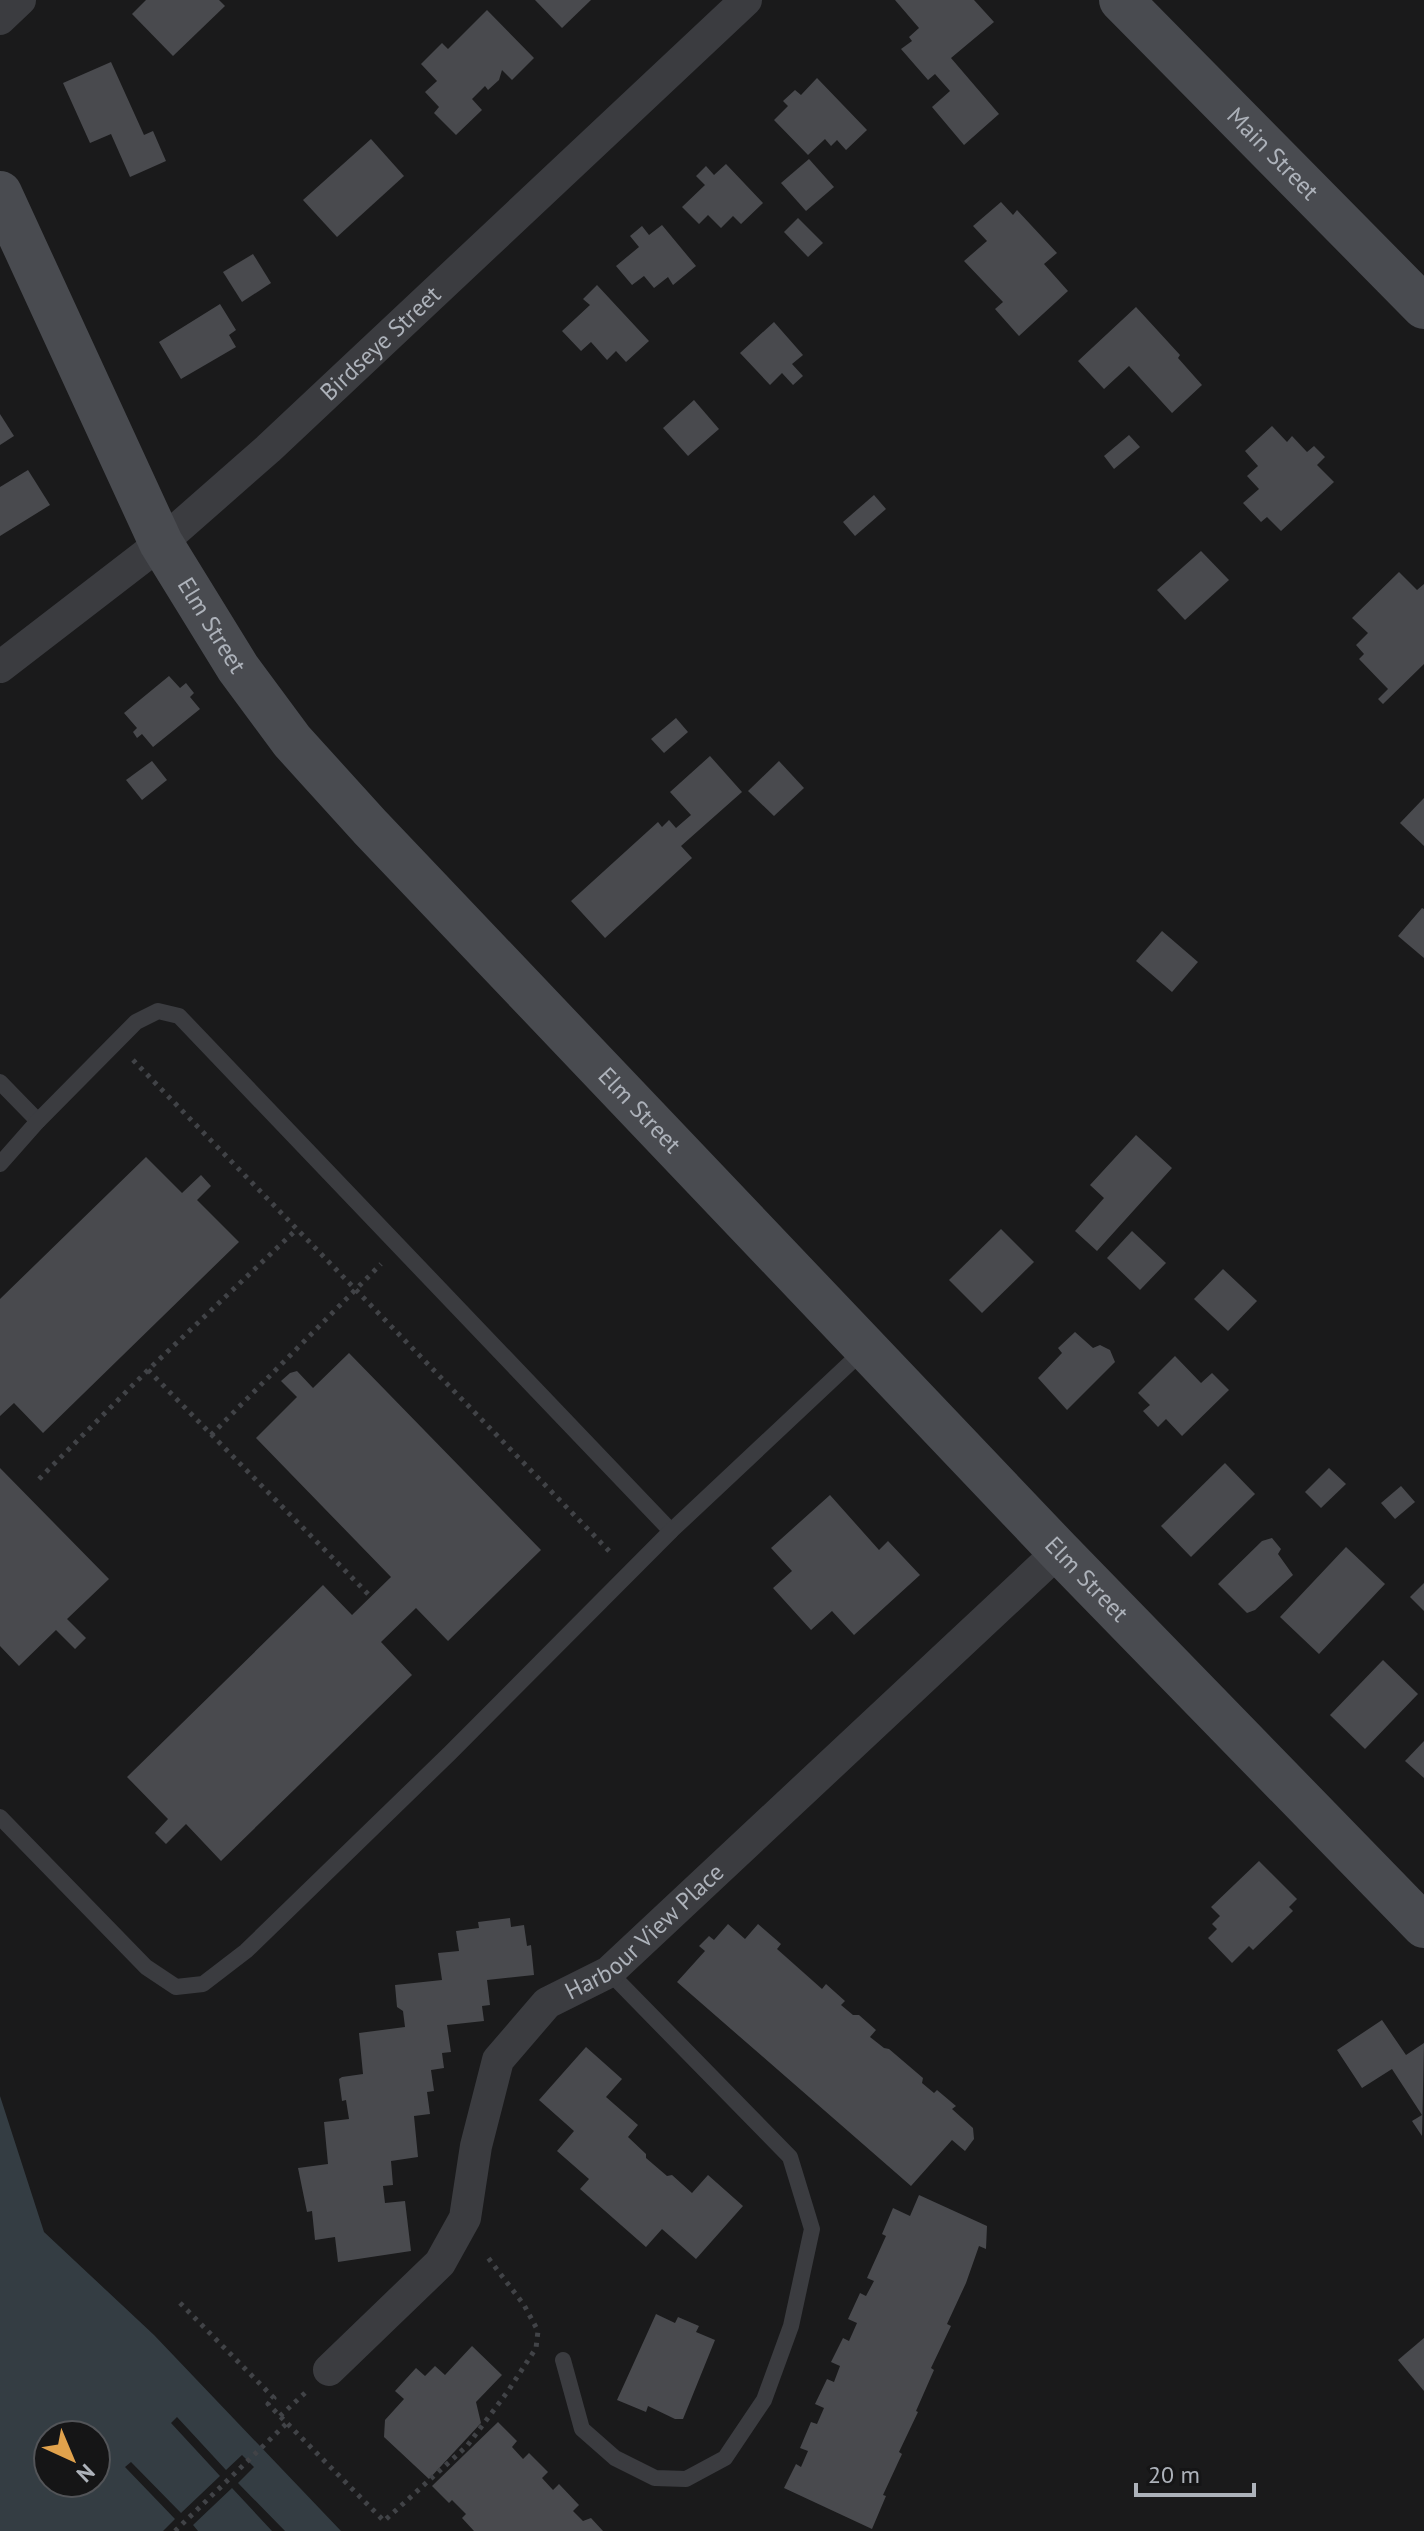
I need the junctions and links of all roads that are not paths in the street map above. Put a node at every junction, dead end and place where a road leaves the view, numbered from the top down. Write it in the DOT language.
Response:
graph roads {
  1 [pos="20,0"];
  2 [pos="746,0"];
  3 [pos="1121,0"];
  4 [pos="0,19"];
  5 [pos="0,193"];
  6 [pos="1424,307"];
  7 [pos="161,543"];
  8 [pos="0,667"];
  9 [pos="0,1082"];
  10 [pos="38,1121"];
  11 [pos="0,1164"];
  12 [pos="867,1347"];
  13 [pos="671,1531"];
  14 [pos="1059,1551"];
  15 [pos="0,1817"];
  16 [pos="1424,1926"];
  17 [pos="609,1972"];
  18 [pos="563,2360"];
  19 [pos="329,2370"];
  1 -- 4 [label="street"];
  2 -- 7 [label="street, Birdseye Street"];
  3 -- 6 [label="street, Main Street"];
  5 -- 7 [label="street, Elm Street"];
  7 -- 8 [label="street, Birdseye Street"];
  7 -- 12 [label="street, Elm Street"];
  9 -- 10 [label="lane"];
  10 -- 11 [label="lane"];
  10 -- 13 [label="lane"];
  12 -- 13 [label="lane"];
  12 -- 14 [label="street, Elm Street"];
  13 -- 15 [label="lane"];
  14 -- 16 [label="street, Elm Street"];
  14 -- 17 [label="street, Harbour View Place"];
  17 -- 18 [label="lane"];
  17 -- 19 [label="street, Harbour View Place"];
}
